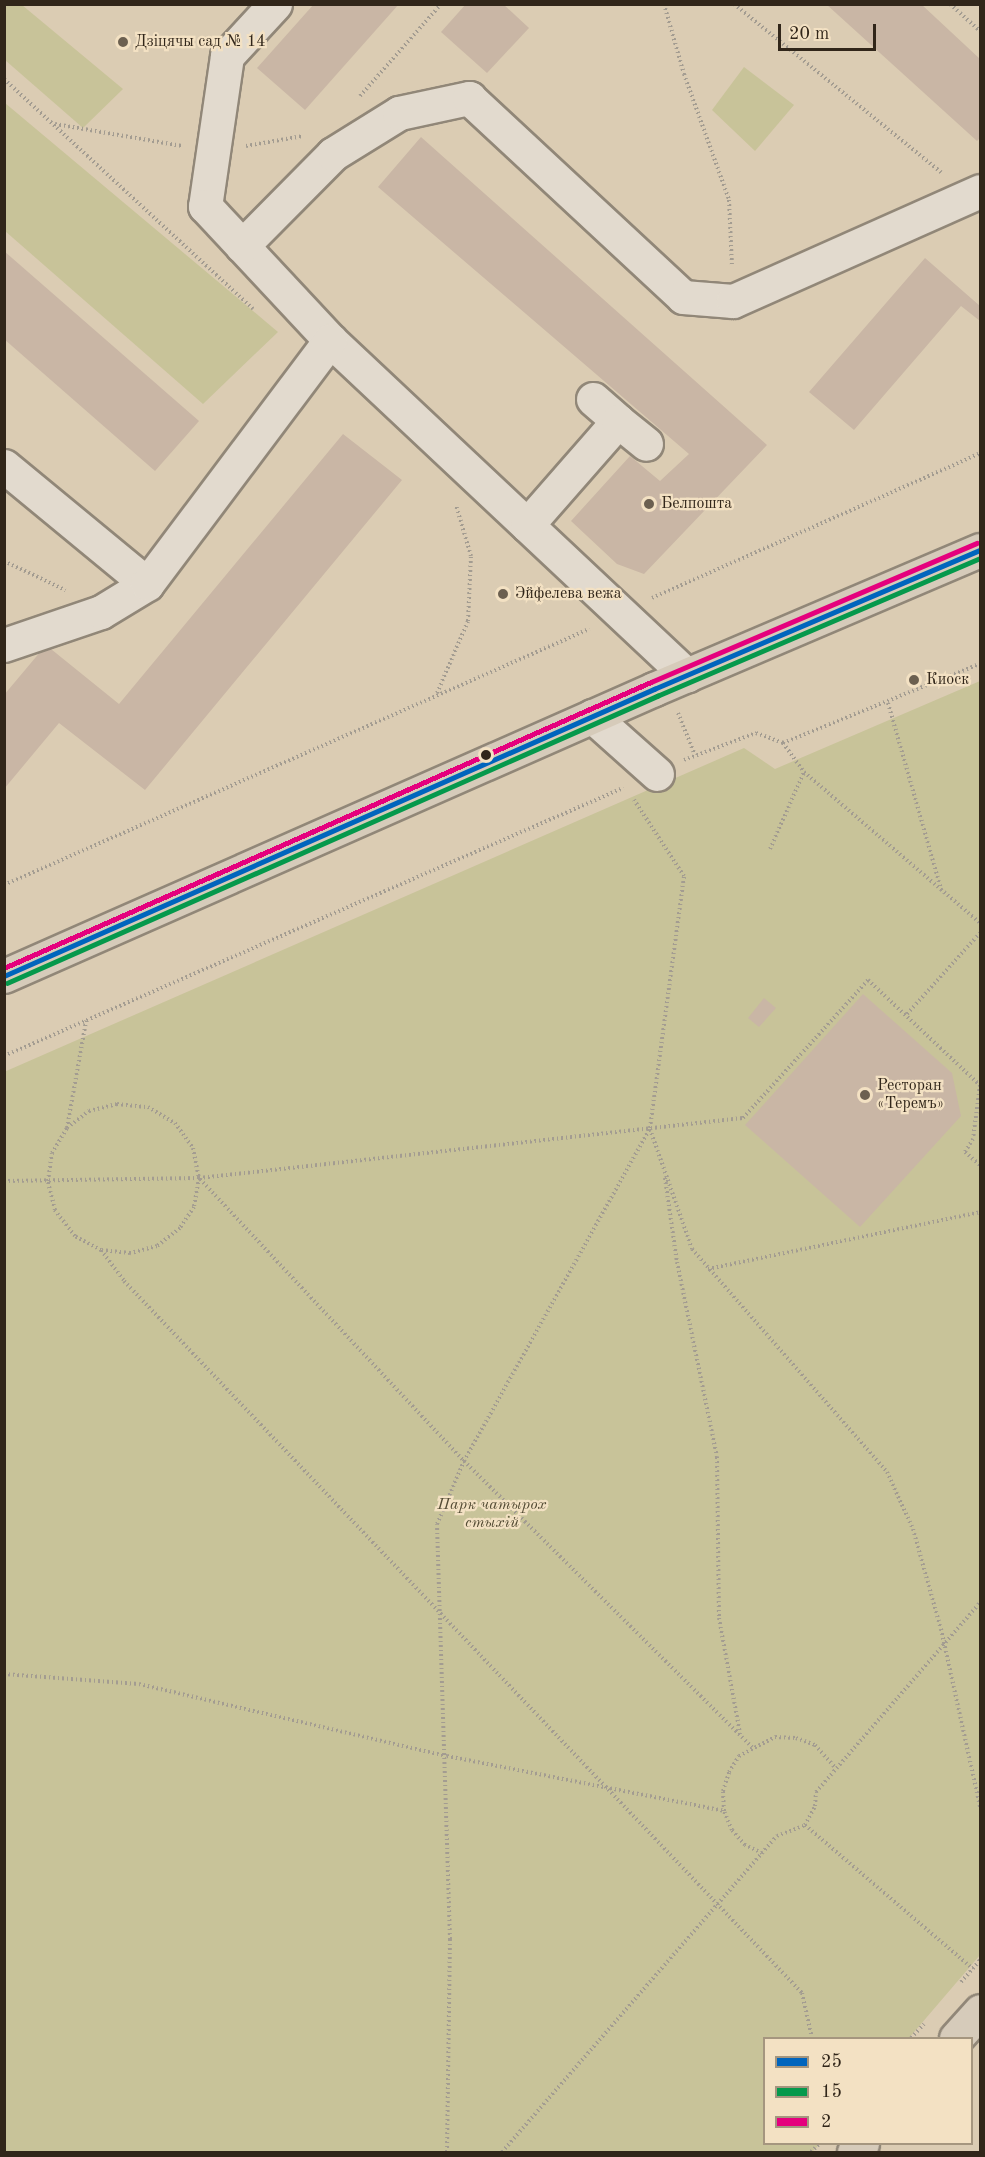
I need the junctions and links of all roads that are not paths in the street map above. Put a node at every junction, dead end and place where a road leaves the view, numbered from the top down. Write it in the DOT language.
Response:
graph roads {
  1 [pos="275,4"];
  2 [pos="981,191"];
  3 [pos="242,246"];
  4 [pos="330,340"];
  5 [pos="593,399"];
  6 [pos="618,421"];
  7 [pos="646,444"];
  8 [pos="4,465"];
  9 [pos="526,525"];
  10 [pos="981,550"];
  11 [pos="147,584"];
  12 [pos="4,645"];
  13 [pos="687,675"];
  14 [pos="592,716"];
  15 [pos="657,774"];
  16 [pos="4,976"];
  17 [pos="981,2011"];
  18 [pos="957,2037"];
  1 -- 3 [label="lane"];
  2 -- 3 [label="lane"];
  3 -- 4 [label="lane"];
  4 -- 9 [label="lane"];
  4 -- 11 [label="lane"];
  5 -- 6 [label="lane"];
  6 -- 7 [label="lane"];
  6 -- 9 [label="lane"];
  8 -- 11 [label="lane"];
  9 -- 13 [label="lane"];
  10 -- 13 [label="main road"];
  11 -- 12 [label="lane"];
  13 -- 14 [label="main road"];
  14 -- 15 [label="lane"];
  14 -- 16 [label="main road"];
  17 -- 18 [label="main road"];
}
